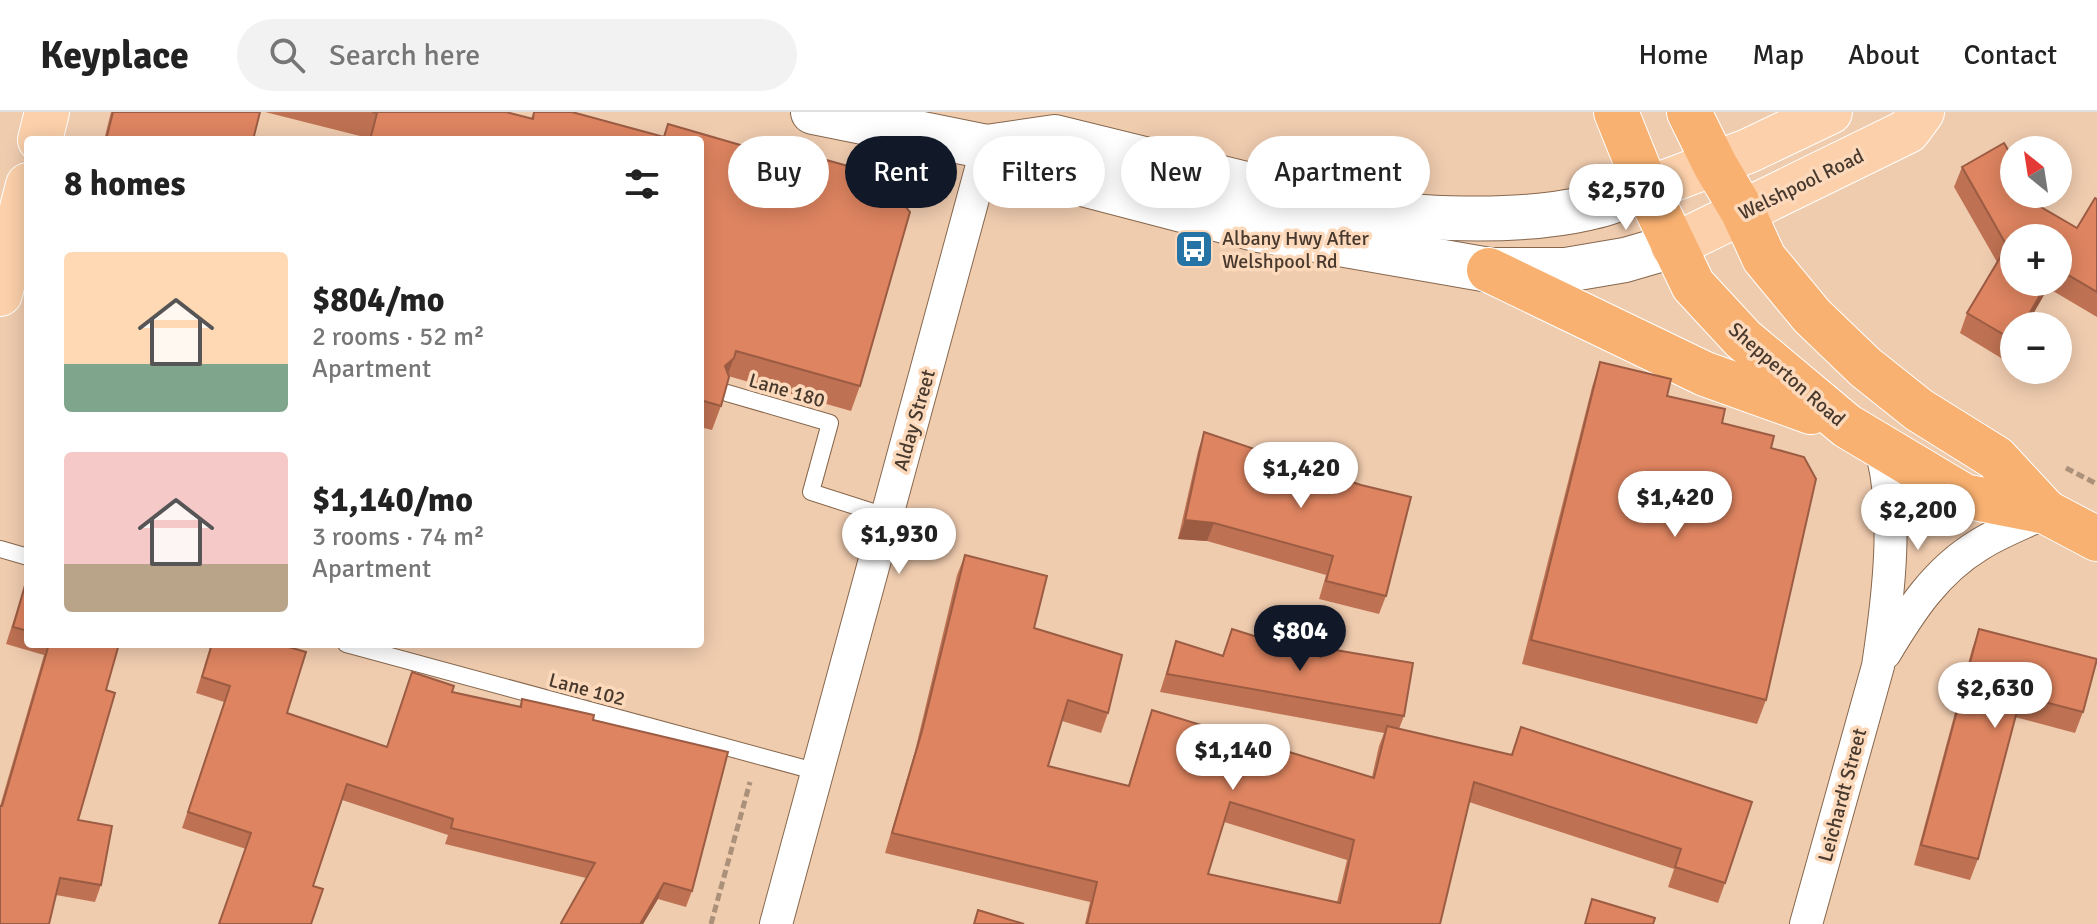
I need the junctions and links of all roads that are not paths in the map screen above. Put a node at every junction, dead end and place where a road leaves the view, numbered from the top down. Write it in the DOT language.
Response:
graph roads {
  1 [pos="47,112"];
  2 [pos="813,112"];
  3 [pos="1616,112"];
  4 [pos="1689,112"];
  5 [pos="1830,112"];
  6 [pos="1922,112"];
  7 [pos="41,136"];
  8 [pos="973,144"];
  9 [pos="1105,149"];
  10 [pos="1715,165"];
  11 [pos="1647,189"];
  12 [pos="1105,190"];
  13 [pos="973,199"];
  14 [pos="24,201"];
  15 [pos="1743,212"];
  16 [pos="1673,246"];
  17 [pos="1489,270"];
  18 [pos="0,294"];
  19 [pos="727,393"];
  20 [pos="1863,435"];
  21 [pos="2046,512"];
  22 [pos="886,516"];
  23 [pos="2097,539"];
  24 [pos="0,549"];
  25 [pos="24,556"];
  26 [pos="361,648"];
  27 [pos="1878,666"];
  28 [pos="818,772"];
  29 [pos="776,924"];
  30 [pos="1806,924"];
  1 -- 7 [label="main road"];
  2 -- 8 [label="main road"];
  3 -- 11 [label="highway, Shepperton Road"];
  4 -- 10 [label="highway"];
  5 -- 10 [label="main road"];
  6 -- 15 [label="main road, Welshpool Road"];
  9 -- 11 [label="main road"];
  10 -- 11 [label="main road"];
  10 -- 15 [label="highway"];
  11 -- 16 [label="highway, Shepperton Road"];
  12 -- 17 [label="main road"];
  13 -- 22 [label="street, Alday Street"];
  14 -- 18 [label="main road"];
  15 -- 16 [label="main road, Welshpool Road"];
  15 -- 21 [label="highway"];
  16 -- 17 [label="main road"];
  16 -- 20 [label="highway, Shepperton Road"];
  17 -- 20 [label="highway"];
  19 -- 22 [label="lane, Lane 180"];
  20 -- 21 [label="highway, Shepperton Road"];
  20 -- 27 [label="street, Leichardt Street"];
  21 -- 23 [label="highway"];
  21 -- 27 [label="street, Leichardt Street"];
  22 -- 28 [label="street, Alday Street"];
  24 -- 25 [label="lane"];
  26 -- 28 [label="lane, Lane 102"];
  27 -- 30 [label="street, Leichardt Street"];
  28 -- 29 [label="street, Alday Street"];
}
